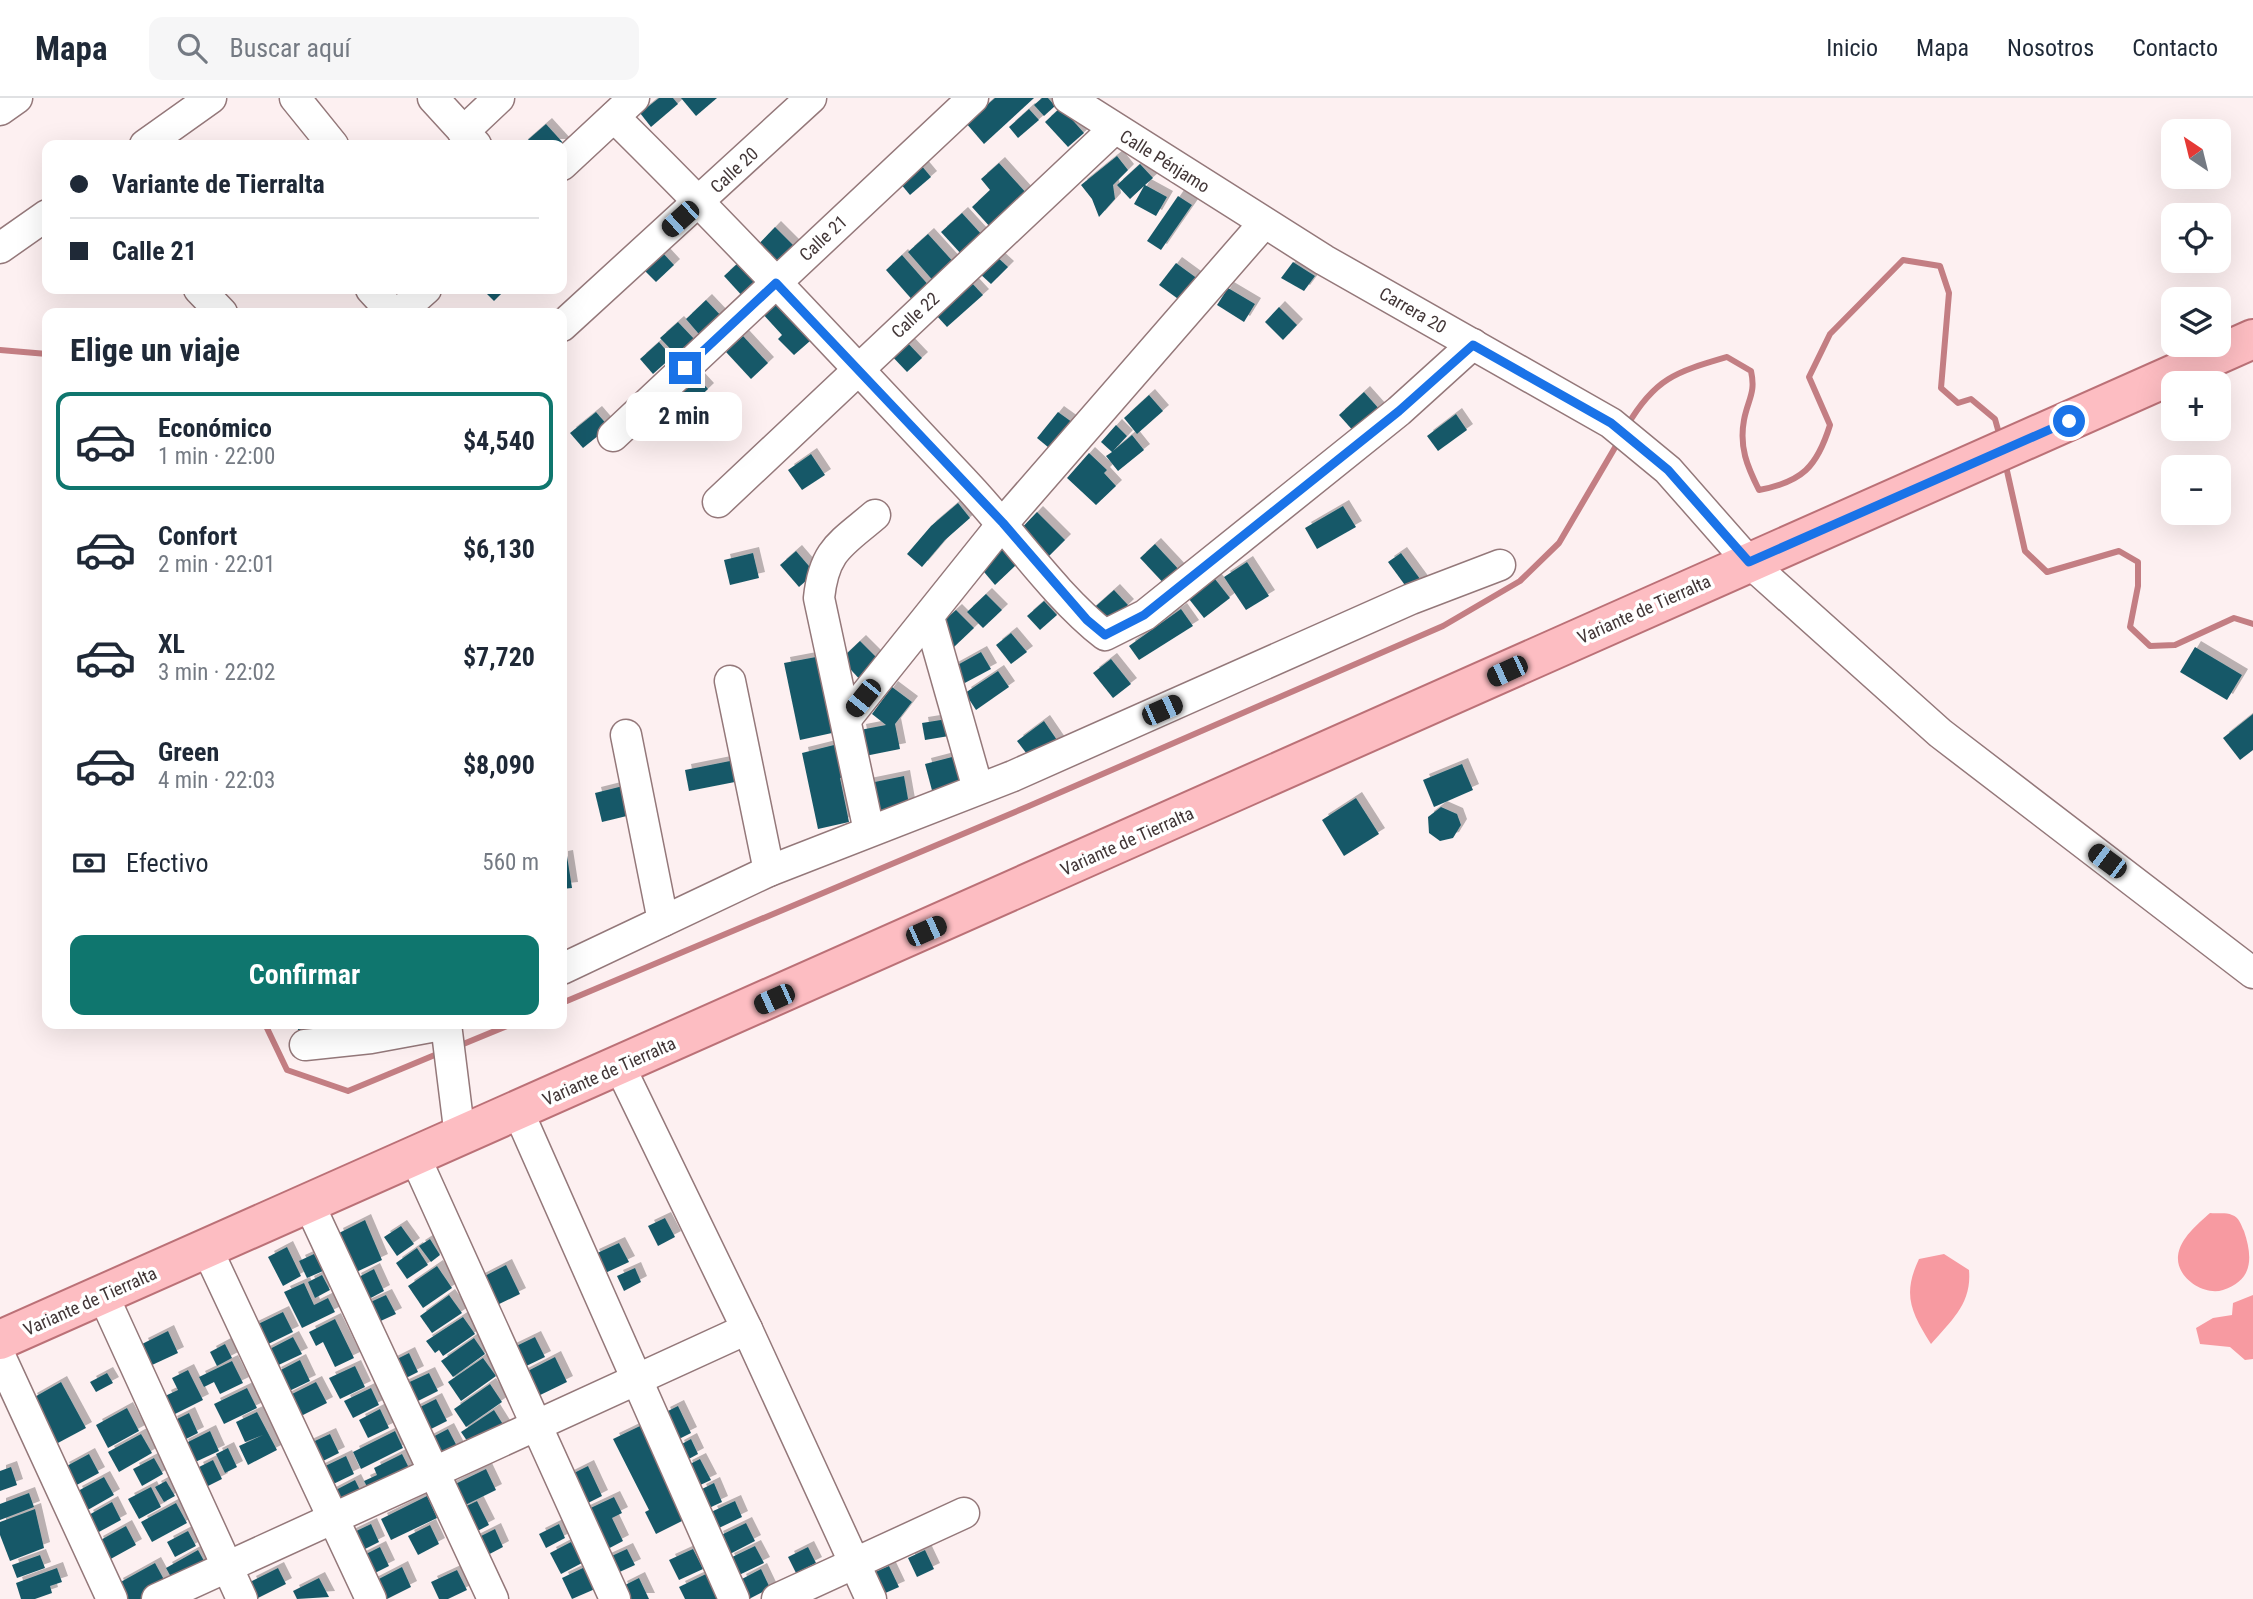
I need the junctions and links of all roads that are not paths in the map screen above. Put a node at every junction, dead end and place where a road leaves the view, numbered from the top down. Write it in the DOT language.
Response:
graph roads {
  1 [pos="17,98"];
  2 [pos="211,98"];
  3 [pos="295,98"];
  4 [pos="433,98"];
  5 [pos="499,98"];
  6 [pos="811,98"];
  7 [pos="973,98"];
  8 [pos="1068,98"];
  9 [pos="624,108"];
  10 [pos="0,110"];
  11 [pos="1114,129"];
  12 [pos="469,138"];
  13 [pos="152,140"];
  14 [pos="329,140"];
  15 [pos="567,160"];
  16 [pos="700,202"];
  17 [pos="42,219"];
  18 [pos="1264,223"];
  19 [pos="0,248"];
  20 [pos="776,283"];
  21 [pos="204,294"];
  22 [pos="376,294"];
  23 [pos="420,294"];
  24 [pos="217,308"];
  25 [pos="388,308"];
  26 [pos="405,308"];
  27 [pos="567,322"];
  28 [pos="2253,339"];
  29 [pos="1473,345"];
  30 [pos="857,369"];
  31 [pos="613,436"];
  32 [pos="718,502"];
  33 [pos="875,515"];
  34 [pos="1003,523"];
  35 [pos="1749,562"];
  36 [pos="1500,565"];
  37 [pos="929,617"];
  38 [pos="730,681"];
  39 [pos="846,719"];
  40 [pos="626,735"];
  41 [pos="978,789"];
  42 [pos="869,831"];
  43 [pos="769,871"];
  44 [pos="663,921"];
  45 [pos="567,967"];
  46 [pos="2253,973"];
  47 [pos="399,1029"];
  48 [pos="448,1029"];
  49 [pos="322,1037"];
  50 [pos="620,1067"];
  51 [pos="517,1111"];
  52 [pos="460,1137"];
  53 [pos="415,1157"];
  54 [pos="309,1204"];
  55 [pos="207,1250"];
  56 [pos="103,1295"];
  57 [pos="747,1329"];
  58 [pos="0,1340"];
  59 [pos="0,1356"];
  60 [pos="637,1380"];
  61 [pos="537,1426"];
  62 [pos="434,1472"];
  63 [pos="964,1513"];
  64 [pos="333,1518"];
  65 [pos="855,1563"];
  66 [pos="227,1567"];
  67 [pos="113,1599"];
  68 [pos="157,1599"];
  69 [pos="242,1599"];
  70 [pos="371,1599"];
  71 [pos="493,1599"];
  72 [pos="615,1599"];
  73 [pos="734,1599"];
  74 [pos="778,1599"];
  75 [pos="871,1599"];
  1 -- 10 [label="street"];
  2 -- 13 [label="street"];
  3 -- 14 [label="street"];
  4 -- 12 [label="street"];
  5 -- 12 [label="street"];
  6 -- 16 [label="street, Calle 20"];
  7 -- 20 [label="street, Calle 21"];
  8 -- 11 [label="street, Calle Pénjamo"];
  9 -- 15 [label="street"];
  9 -- 16 [label="street"];
  11 -- 18 [label="street, Calle Pénjamo"];
  11 -- 30 [label="street, Calle 22"];
  16 -- 20 [label="street"];
  16 -- 27 [label="street, Calle 20"];
  17 -- 19 [label="street"];
  18 -- 29 [label="street, Carrera 20"];
  18 -- 34 [label="street"];
  20 -- 30 [label="street"];
  20 -- 31 [label="street, Calle 21"];
  21 -- 24 [label="street"];
  22 -- 25 [label="street"];
  23 -- 26 [label="street"];
  28 -- 35 [label="main road, Variante de Tierralta"];
  29 -- 34 [label="street"];
  29 -- 35 [label="street, Carrera 20"];
  30 -- 32 [label="street, Calle 22"];
  30 -- 34 [label="street"];
  33 -- 39 [label="street"];
  34 -- 37 [label="street"];
  35 -- 46 [label="street, Carrera 20"];
  35 -- 50 [label="main road, Variante de Tierralta"];
  36 -- 41 [label="street"];
  37 -- 39 [label="street"];
  37 -- 41 [label="street"];
  38 -- 43 [label="street"];
  39 -- 42 [label="street"];
  40 -- 44 [label="street"];
  41 -- 42 [label="street"];
  42 -- 43 [label="street"];
  43 -- 44 [label="street"];
  44 -- 45 [label="street"];
  47 -- 49 [label="street"];
  48 -- 52 [label="street"];
  50 -- 51 [label="main road, Variante de Tierralta"];
  50 -- 57 [label="street"];
  51 -- 52 [label="main road, Variante de Tierralta"];
  51 -- 60 [label="street"];
  52 -- 53 [label="main road, Variante de Tierralta"];
  53 -- 54 [label="main road, Variante de Tierralta"];
  53 -- 61 [label="street"];
  54 -- 55 [label="main road, Variante de Tierralta"];
  54 -- 62 [label="street"];
  55 -- 56 [label="main road, Variante de Tierralta"];
  55 -- 64 [label="street"];
  56 -- 58 [label="main road, Variante de Tierralta"];
  56 -- 66 [label="street"];
  57 -- 60 [label="street"];
  57 -- 65 [label="street"];
  59 -- 67 [label="street"];
  60 -- 61 [label="street"];
  60 -- 73 [label="street"];
  61 -- 62 [label="street"];
  61 -- 72 [label="street"];
  62 -- 64 [label="street"];
  62 -- 71 [label="street"];
  63 -- 65 [label="street"];
  64 -- 66 [label="street"];
  64 -- 70 [label="street"];
  65 -- 74 [label="street"];
  65 -- 75 [label="street"];
  66 -- 68 [label="street"];
  66 -- 69 [label="street"];
}
